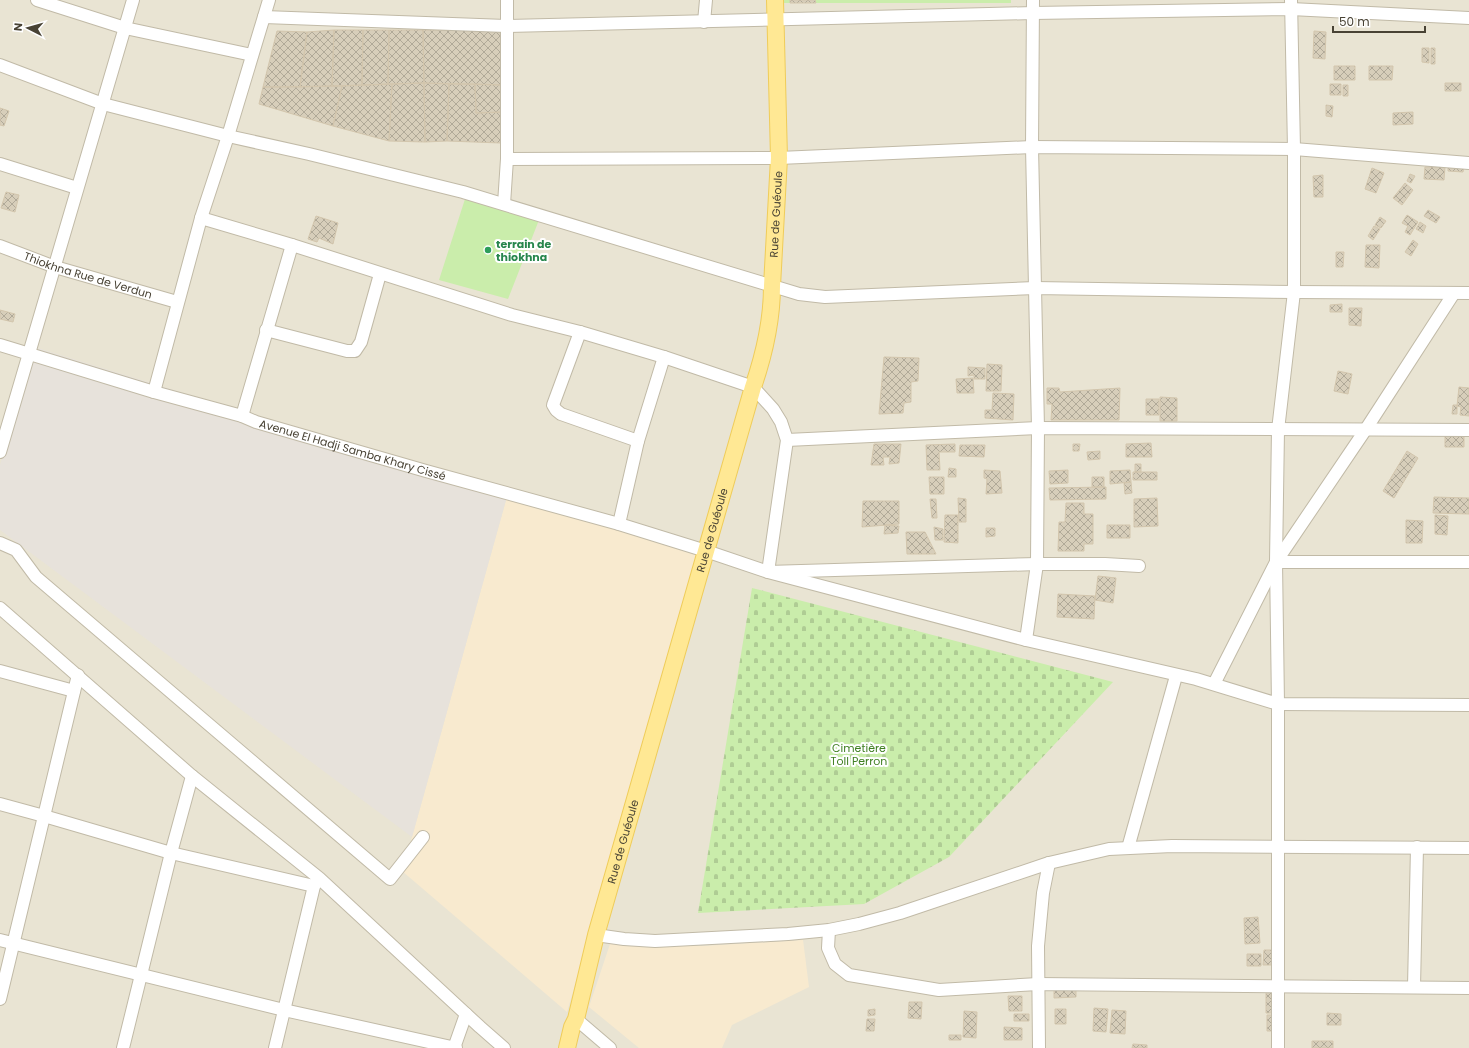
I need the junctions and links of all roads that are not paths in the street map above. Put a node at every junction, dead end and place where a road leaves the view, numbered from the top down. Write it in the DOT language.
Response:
graph roads {
  1 [pos="37,0"];
  2 [pos="133,0"];
  3 [pos="269,0"];
  4 [pos="507,0"];
  5 [pos="706,0"];
  6 [pos="775,0"];
  7 [pos="1032,0"];
  8 [pos="1291,4"];
  9 [pos="1033,13"];
  10 [pos="264,17"];
  11 [pos="1469,18"];
  12 [pos="776,20"];
  13 [pos="704,22"];
  14 [pos="506,26"];
  15 [pos="125,28"];
  16 [pos="252,55"];
  17 [pos="0,65"];
  18 [pos="103,104"];
  19 [pos="228,136"];
  20 [pos="1032,147"];
  21 [pos="1294,149"];
  22 [pos="779,158"];
  23 [pos="506,159"];
  24 [pos="1469,163"];
  25 [pos="0,164"];
  26 [pos="77,188"];
  27 [pos="504,204"];
  28 [pos="201,218"];
  29 [pos="292,245"];
  30 [pos="0,246"];
  31 [pos="55,267"];
  32 [pos="380,274"];
  33 [pos="772,286"];
  34 [pos="1035,288"];
  35 [pos="1294,292"];
  36 [pos="1454,293"];
  37 [pos="1469,293"];
  38 [pos="177,302"];
  39 [pos="266,330"];
  40 [pos="580,332"];
  41 [pos="0,345"];
  42 [pos="29,354"];
  43 [pos="664,357"];
  44 [pos="753,388"];
  45 [pos="154,392"];
  46 [pos="242,416"];
  47 [pos="1038,428"];
  48 [pos="1366,429"];
  49 [pos="1278,430"];
  50 [pos="1469,430"];
  51 [pos="2,436"];
  52 [pos="638,440"];
  53 [pos="787,440"];
  54 [pos="0,452"];
  55 [pos="619,524"];
  56 [pos="0,543"];
  57 [pos="706,551"];
  58 [pos="1276,562"];
  59 [pos="1469,562"];
  60 [pos="1037,564"];
  61 [pos="1139,566"];
  62 [pos="768,572"];
  63 [pos="0,608"];
  64 [pos="1026,640"];
  65 [pos="0,671"];
  66 [pos="78,675"];
  67 [pos="1176,676"];
  68 [pos="1214,684"];
  69 [pos="74,691"];
  70 [pos="1278,704"];
  71 [pos="1469,705"];
  72 [pos="192,776"];
  73 [pos="0,804"];
  74 [pos="44,816"];
  75 [pos="423,837"];
  76 [pos="1278,846"];
  77 [pos="1417,847"];
  78 [pos="1128,848"];
  79 [pos="1469,848"];
  80 [pos="171,852"];
  81 [pos="1049,863"];
  82 [pos="316,882"];
  83 [pos="829,930"];
  84 [pos="596,935"];
  85 [pos="0,940"];
  86 [pos="14,943"];
  87 [pos="141,975"];
  88 [pos="1038,984"];
  89 [pos="1278,985"];
  90 [pos="1414,987"];
  91 [pos="1469,988"];
  92 [pos="0,999"];
  93 [pos="284,1010"];
  94 [pos="466,1014"];
  95 [pos="576,1019"];
  96 [pos="418,1044"];
  97 [pos="122,1048"];
  98 [pos="275,1048"];
  99 [pos="455,1048"];
  100 [pos="504,1048"];
  101 [pos="567,1048"];
  102 [pos="610,1048"];
  103 [pos="1039,1048"];
  104 [pos="1278,1048"];
  1 -- 15 [label="street"];
  2 -- 15 [label="street"];
  3 -- 10 [label="street"];
  4 -- 14 [label="street"];
  5 -- 13 [label="street"];
  6 -- 12 [label="main road, Rue de Guéoule"];
  7 -- 9 [label="street"];
  8 -- 9 [label="street"];
  8 -- 11 [label="street"];
  8 -- 21 [label="street"];
  9 -- 12 [label="street"];
  9 -- 20 [label="street"];
  10 -- 14 [label="street"];
  10 -- 16 [label="street"];
  12 -- 13 [label="street"];
  12 -- 22 [label="main road, Rue de Guéoule"];
  13 -- 14 [label="street"];
  14 -- 23 [label="street"];
  15 -- 16 [label="street"];
  15 -- 18 [label="street"];
  16 -- 19 [label="street"];
  17 -- 18 [label="street"];
  18 -- 19 [label="street"];
  18 -- 26 [label="street"];
  19 -- 27 [label="street"];
  19 -- 28 [label="street"];
  20 -- 21 [label="street"];
  20 -- 22 [label="street"];
  20 -- 34 [label="street"];
  21 -- 24 [label="street"];
  21 -- 35 [label="street"];
  22 -- 23 [label="street"];
  22 -- 33 [label="main road, Rue de Guéoule"];
  23 -- 27 [label="street"];
  25 -- 26 [label="street"];
  26 -- 31 [label="street"];
  27 -- 33 [label="street"];
  28 -- 29 [label="street"];
  28 -- 38 [label="street"];
  29 -- 32 [label="street"];
  29 -- 39 [label="street"];
  30 -- 31 [label="street, Thiokhna Rue de Verdun"];
  31 -- 38 [label="street, Thiokhna Rue de Verdun"];
  31 -- 42 [label="street"];
  32 -- 39 [label="street"];
  32 -- 40 [label="street"];
  33 -- 34 [label="street"];
  33 -- 44 [label="main road, Rue de Guéoule"];
  34 -- 35 [label="street"];
  34 -- 47 [label="street"];
  35 -- 36 [label="street"];
  35 -- 49 [label="street"];
  36 -- 37 [label="street"];
  36 -- 48 [label="street"];
  38 -- 45 [label="street"];
  39 -- 46 [label="street"];
  40 -- 43 [label="street"];
  40 -- 52 [label="street"];
  41 -- 42 [label="street, Avenue El Hadji Samba Khary Cissé"];
  42 -- 45 [label="street, Avenue El Hadji Samba Khary Cissé"];
  42 -- 51 [label="street"];
  43 -- 44 [label="street"];
  43 -- 52 [label="street"];
  44 -- 53 [label="street"];
  44 -- 57 [label="main road, Rue de Guéoule"];
  45 -- 46 [label="street, Avenue El Hadji Samba Khary Cissé"];
  46 -- 55 [label="street, Avenue El Hadji Samba Khary Cissé"];
  47 -- 49 [label="street"];
  47 -- 53 [label="street"];
  47 -- 60 [label="street"];
  48 -- 49 [label="street"];
  48 -- 50 [label="street"];
  48 -- 58 [label="street"];
  49 -- 58 [label="street"];
  51 -- 54 [label="street"];
  52 -- 55 [label="street"];
  53 -- 62 [label="street"];
  55 -- 57 [label="street, Avenue El Hadji Samba Khary Cissé"];
  56 -- 75 [label="street"];
  57 -- 62 [label="street, Avenue El Hadji Samba Khary Cissé"];
  57 -- 84 [label="main road, Rue de Guéoule"];
  58 -- 59 [label="street"];
  58 -- 68 [label="street"];
  58 -- 70 [label="street"];
  60 -- 61 [label="street"];
  60 -- 62 [label="street"];
  60 -- 64 [label="street"];
  62 -- 64 [label="street, Avenue El Hadji Samba Khary Cissé"];
  63 -- 66 [label="street"];
  64 -- 67 [label="street, Avenue El Hadji Samba Khary Cissé"];
  65 -- 69 [label="street"];
  66 -- 69 [label="street"];
  66 -- 72 [label="street"];
  67 -- 68 [label="street, Avenue El Hadji Samba Khary Cissé"];
  67 -- 78 [label="street"];
  68 -- 70 [label="street, Avenue El Hadji Samba Khary Cissé"];
  69 -- 74 [label="street"];
  70 -- 71 [label="street, Avenue El Hadji Samba Khary Cissé"];
  70 -- 76 [label="street"];
  72 -- 80 [label="street"];
  72 -- 82 [label="street"];
  73 -- 74 [label="street"];
  74 -- 80 [label="street"];
  74 -- 86 [label="street"];
  76 -- 77 [label="street"];
  76 -- 78 [label="street"];
  76 -- 89 [label="street"];
  77 -- 79 [label="street"];
  77 -- 90 [label="street"];
  78 -- 81 [label="street"];
  80 -- 82 [label="street"];
  80 -- 87 [label="street"];
  81 -- 83 [label="street"];
  81 -- 88 [label="street"];
  82 -- 93 [label="street"];
  82 -- 94 [label="street"];
  83 -- 84 [label="street"];
  83 -- 88 [label="street"];
  84 -- 95 [label="main road, Rue de Guéoule"];
  85 -- 86 [label="street"];
  86 -- 87 [label="street"];
  86 -- 92 [label="street"];
  87 -- 93 [label="street"];
  87 -- 97 [label="street"];
  88 -- 89 [label="street"];
  88 -- 103 [label="street"];
  89 -- 90 [label="street"];
  89 -- 104 [label="street"];
  90 -- 91 [label="street"];
  93 -- 96 [label="street"];
  93 -- 98 [label="street"];
  94 -- 99 [label="street"];
  94 -- 100 [label="street"];
  95 -- 101 [label="main road, Rue de Guéoule"];
  95 -- 102 [label="street"];
  96 -- 99 [label="street"];
}
